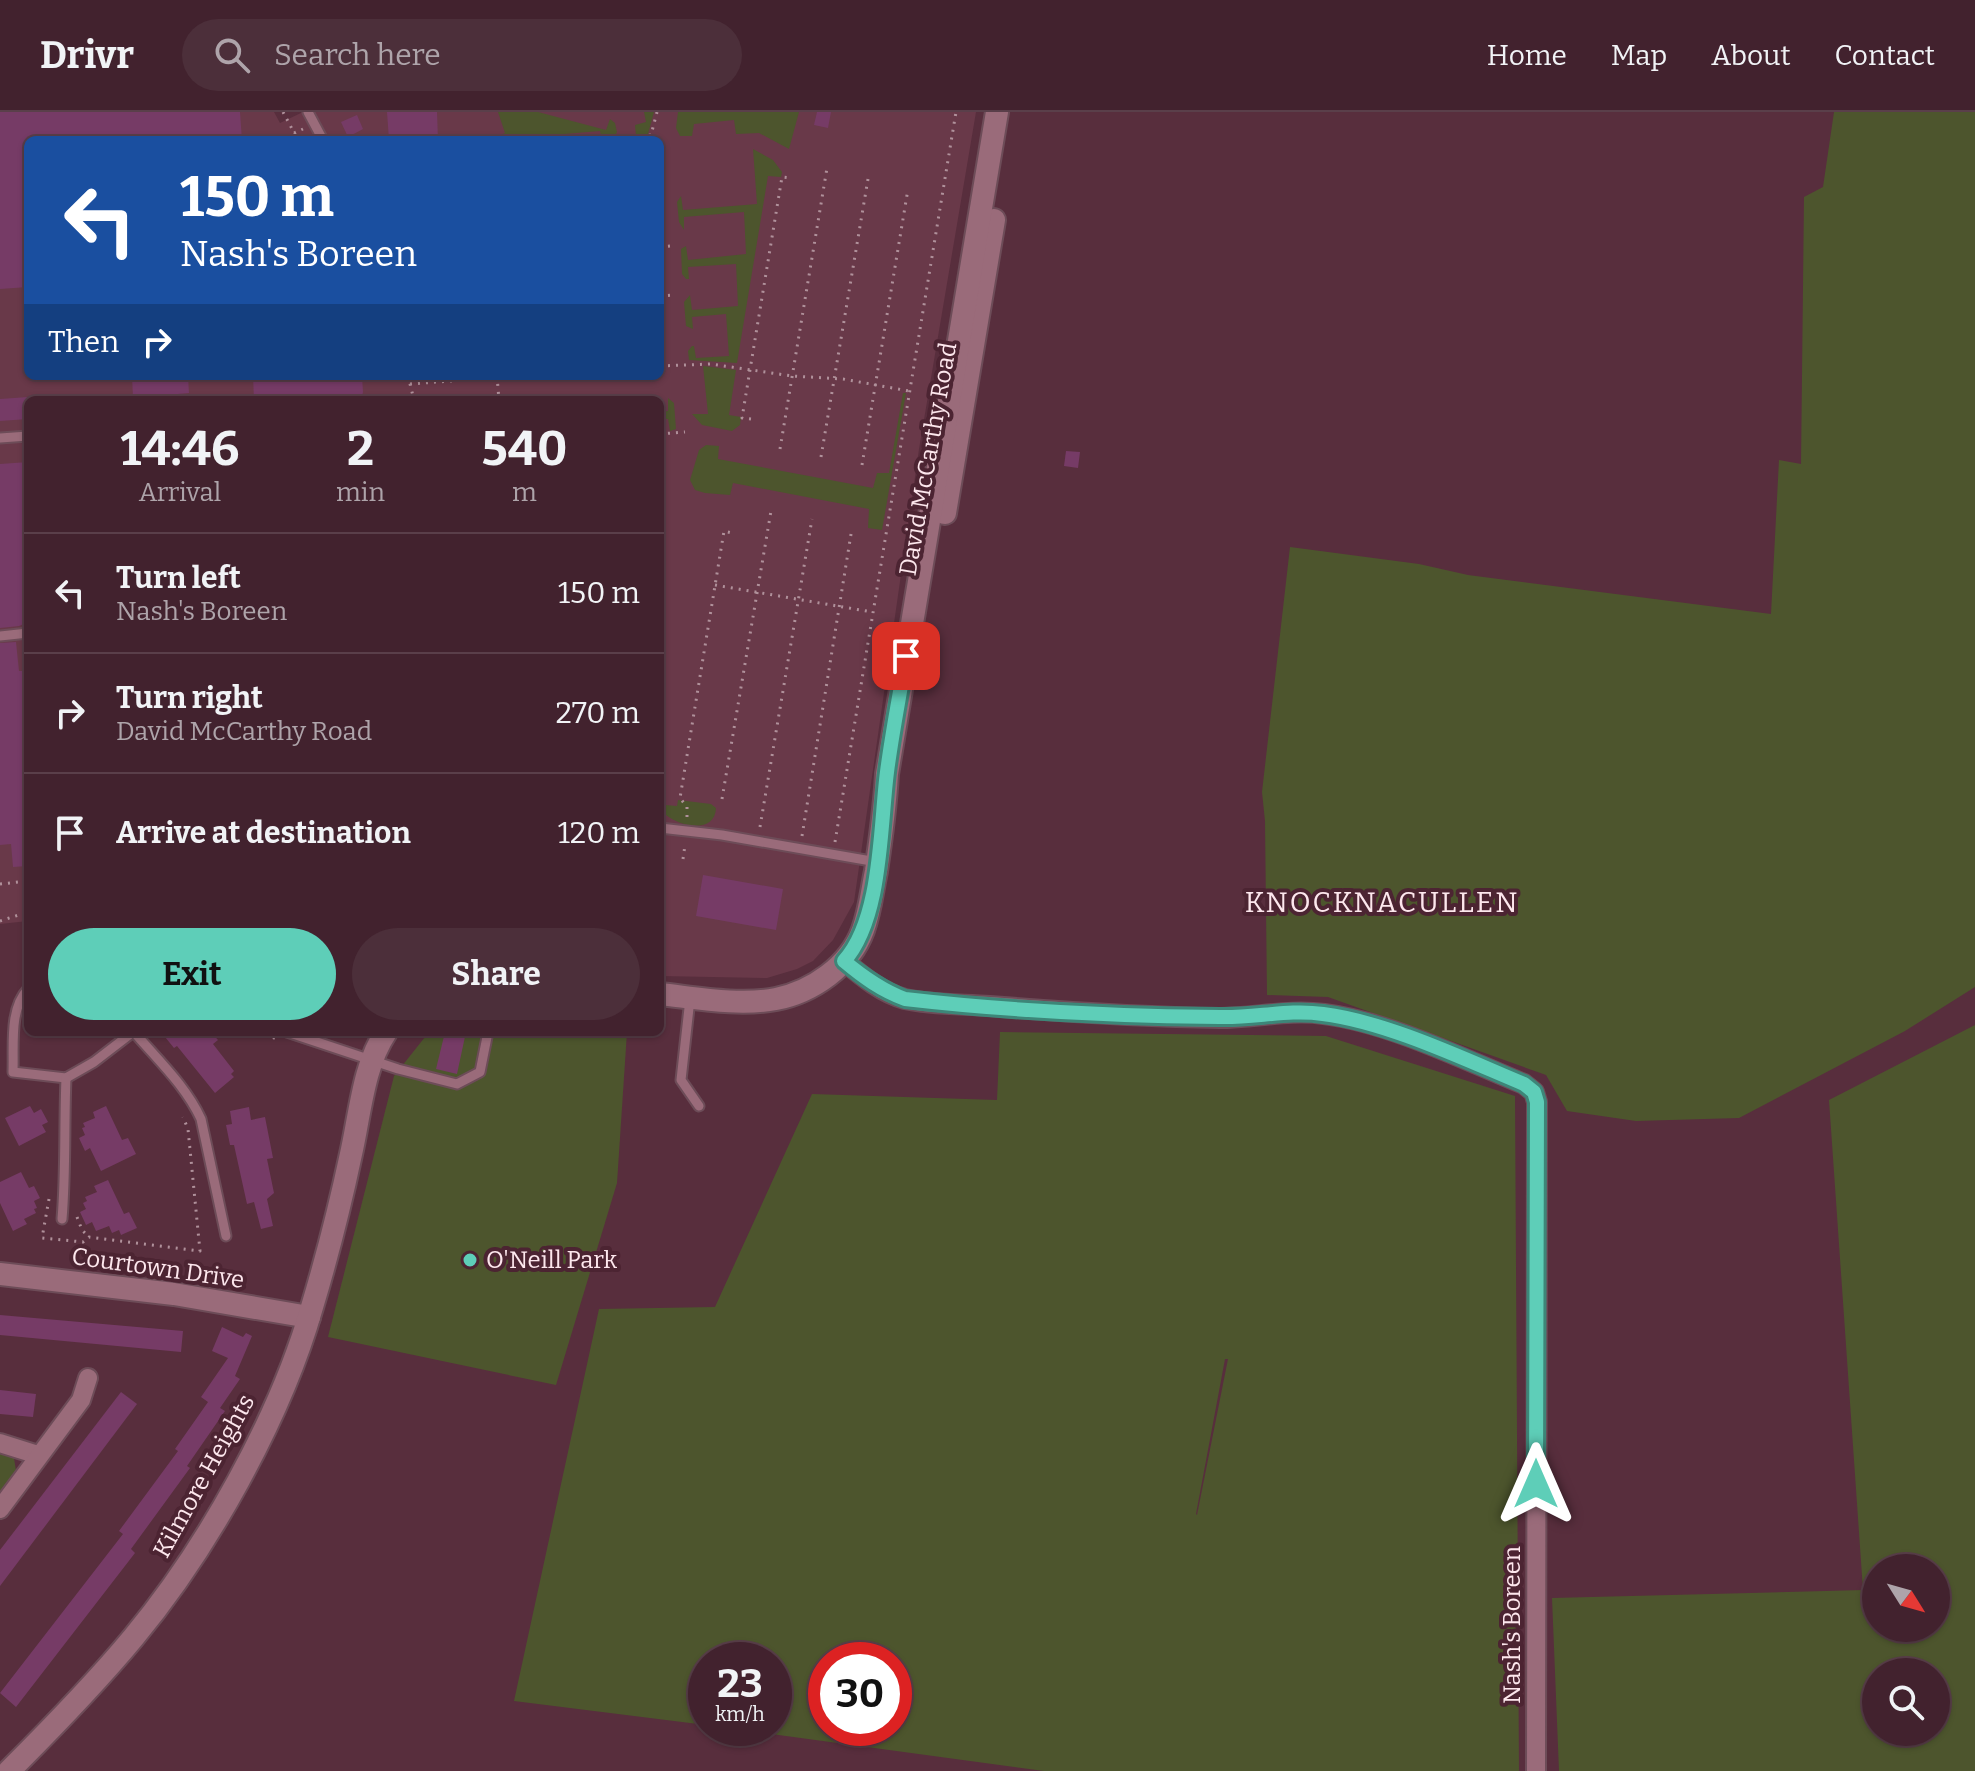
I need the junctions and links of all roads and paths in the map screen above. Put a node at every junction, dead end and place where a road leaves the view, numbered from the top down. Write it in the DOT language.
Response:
graph roads {
  1 [pos="283,112"];
  2 [pos="308,112"];
  3 [pos="657,112"];
  4 [pos="956,112"];
  5 [pos="997,112"];
  6 [pos="1011,112"];
  7 [pos="296,136"];
  8 [pos="321,136"];
  9 [pos="645,136"];
  10 [pos="827,168"];
  11 [pos="791,178"];
  12 [pos="868,179"];
  13 [pos="908,189"];
  14 [pos="671,246"];
  15 [pos="664,247"];
  16 [pos="674,295"];
  17 [pos="664,296"];
  18 [pos="664,366"];
  19 [pos="751,369"];
  20 [pos="792,376"];
  21 [pos="409,380"];
  22 [pos="460,380"];
  23 [pos="834,380"];
  24 [pos="410,384"];
  25 [pos="876,385"];
  26 [pos="909,391"];
  27 [pos="413,396"];
  28 [pos="751,419"];
  29 [pos="685,432"];
  30 [pos="664,434"];
  31 [pos="24,436"];
  32 [pos="0,438"];
  33 [pos="780,449"];
  34 [pos="821,457"];
  35 [pos="862,465"];
  36 [pos="771,511"];
  37 [pos="812,519"];
  38 [pos="852,528"];
  39 [pos="732,533"];
  40 [pos="715,585"];
  41 [pos="757,593"];
  42 [pos="797,599"];
  43 [pos="841,607"];
  44 [pos="872,612"];
  45 [pos="24,633"];
  46 [pos="0,636"];
  47 [pos="722,799"];
  48 [pos="885,813"];
  49 [pos="664,828"];
  50 [pos="686,830"];
  51 [pos="758,842"];
  52 [pos="799,849"];
  53 [pos="832,855"];
  54 [pos="877,862"];
  55 [pos="24,881"];
  56 [pos="0,884"];
  57 [pos="24,913"];
  58 [pos="0,921"];
  59 [pos="844,961"];
  60 [pos="24,993"];
  61 [pos="664,994"];
  62 [pos="690,997"];
  63 [pos="128,1036"];
  64 [pos="137,1036"];
  65 [pos="299,1036"];
  66 [pos="384,1036"];
  67 [pos="487,1036"];
  68 [pos="372,1060"];
  69 [pos="13,1072"];
  70 [pos="0,1077"];
  71 [pos="66,1078"];
  72 [pos="699,1106"];
  73 [pos="182,1112"];
  74 [pos="76,1204"];
  75 [pos="62,1219"];
  76 [pos="226,1236"];
  77 [pos="0,1274"];
  78 [pos="309,1317"];
  79 [pos="88,1378"];
  80 [pos="0,1443"];
  81 [pos="38,1455"];
  82 [pos="0,1509"];
  83 [pos="9,1771"];
  84 [pos="1536,1771"];
  1 -- 7 [label="path"];
  2 -- 8 [label="lane"];
  3 -- 9 [label="path"];
  4 -- 26 [label="path"];
  5 -- 48 [label="street, David McCarthy Road"];
  6 -- 48 [label="street, David McCarthy Road"];
  10 -- 20 [label="path"];
  11 -- 19 [label="path"];
  12 -- 23 [label="path"];
  13 -- 25 [label="path"];
  14 -- 15 [label="path"];
  16 -- 17 [label="path"];
  18 -- 19 [label="path"];
  19 -- 20 [label="path"];
  19 -- 28 [label="path"];
  20 -- 23 [label="path"];
  20 -- 33 [label="path"];
  21 -- 24 [label="path"];
  22 -- 24 [label="path"];
  23 -- 25 [label="path"];
  23 -- 34 [label="path"];
  24 -- 27 [label="path"];
  25 -- 26 [label="path"];
  25 -- 35 [label="path"];
  26 -- 44 [label="path"];
  29 -- 30 [label="path"];
  31 -- 32 [label="lane"];
  36 -- 41 [label="path"];
  37 -- 42 [label="path"];
  38 -- 43 [label="path"];
  39 -- 40 [label="path"];
  40 -- 41 [label="path"];
  40 -- 50 [label="path"];
  41 -- 42 [label="path"];
  41 -- 47 [label="path"];
  42 -- 43 [label="path"];
  42 -- 51 [label="path"];
  43 -- 44 [label="path"];
  43 -- 52 [label="path"];
  44 -- 53 [label="path"];
  45 -- 46 [label="lane"];
  48 -- 54 [label="street, David McCarthy Road"];
  49 -- 50 [label="lane"];
  50 -- 51 [label="lane"];
  51 -- 52 [label="lane"];
  52 -- 53 [label="lane"];
  53 -- 54 [label="lane"];
  54 -- 59 [label="street, David McCarthy Road"];
  55 -- 56 [label="path"];
  57 -- 58 [label="path"];
  59 -- 62 [label="street, David McCarthy Road"];
  59 -- 84 [label="street, Nash's Boreen"];
  60 -- 69 [label="lane"];
  61 -- 62 [label="street, David McCarthy Road"];
  62 -- 72 [label="lane"];
  63 -- 71 [label="lane"];
  64 -- 76 [label="lane"];
  65 -- 68 [label="lane"];
  66 -- 68 [label="street"];
  67 -- 68 [label="lane"];
  68 -- 78 [label="street, Kilmore Heights"];
  69 -- 70 [label="lane"];
  69 -- 71 [label="lane"];
  71 -- 75 [label="lane"];
  73 -- 74 [label="path"];
  77 -- 78 [label="street, Courtown Drive"];
  78 -- 83 [label="street, Kilmore Heights"];
  79 -- 81 [label="street"];
  80 -- 81 [label="street"];
  81 -- 82 [label="street"];
}
